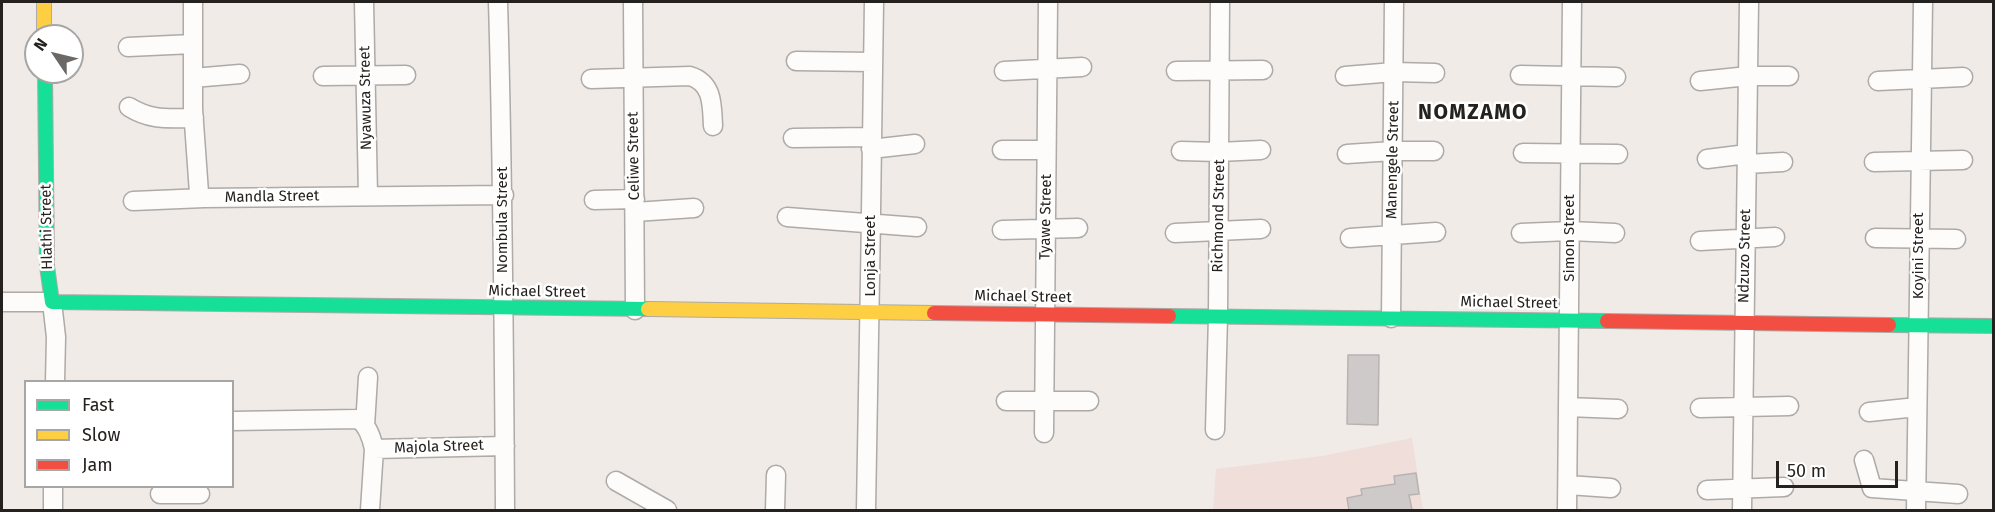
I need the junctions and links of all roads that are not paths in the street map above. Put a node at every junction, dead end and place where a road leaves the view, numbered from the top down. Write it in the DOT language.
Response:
graph roads {
  1 [pos="44,2"];
  2 [pos="193,2"];
  3 [pos="364,2"];
  4 [pos="498,2"];
  5 [pos="633,2"];
  6 [pos="873,2"];
  7 [pos="1048,2"];
  8 [pos="1220,2"];
  9 [pos="1394,2"];
  10 [pos="1572,2"];
  11 [pos="1749,2"];
  12 [pos="1923,2"];
  13 [pos="44,24"];
  14 [pos="193,44"];
  15 [pos="128,47"];
  16 [pos="796,61"];
  17 [pos="873,62"];
  18 [pos="1082,67"];
  19 [pos="1047,69"];
  20 [pos="1220,70"];
  21 [pos="1263,70"];
  22 [pos="1004,71"];
  23 [pos="1176,71"];
  24 [pos="1394,72"];
  25 [pos="1435,73"];
  26 [pos="240,74"];
  27 [pos="365,75"];
  28 [pos="406,75"];
  29 [pos="1520,75"];
  30 [pos="322,76"];
  31 [pos="1345,76"];
  32 [pos="1748,76"];
  33 [pos="1789,76"];
  34 [pos="634,77"];
  35 [pos="1571,77"];
  36 [pos="1963,77"];
  37 [pos="193,78"];
  38 [pos="1616,78"];
  39 [pos="1922,78"];
  40 [pos="591,79"];
  41 [pos="1700,81"];
  42 [pos="1878,81"];
  43 [pos="45,84"];
  44 [pos="129,107"];
  45 [pos="194,118"];
  46 [pos="713,126"];
  47 [pos="793,138"];
  48 [pos="871,143"];
  49 [pos="915,144"];
  50 [pos="1002,150"];
  51 [pos="1047,150"];
  52 [pos="1261,150"];
  53 [pos="1182,151"];
  54 [pos="1393,151"];
  55 [pos="1434,151"];
  56 [pos="1219,152"];
  57 [pos="1523,153"];
  58 [pos="1347,154"];
  59 [pos="1570,154"];
  60 [pos="1618,154"];
  61 [pos="1707,159"];
  62 [pos="1747,159"];
  63 [pos="1963,159"];
  64 [pos="1783,162"];
  65 [pos="1874,162"];
  66 [pos="1921,162"];
  67 [pos="368,195"];
  68 [pos="504,195"];
  69 [pos="204,198"];
  70 [pos="594,200"];
  71 [pos="133,201"];
  72 [pos="635,206"];
  73 [pos="694,208"];
  74 [pos="787,217"];
  75 [pos="871,223"];
  76 [pos="917,227"];
  77 [pos="1078,228"];
  78 [pos="1046,229"];
  79 [pos="1261,229"];
  80 [pos="1002,230"];
  81 [pos="1570,231"];
  82 [pos="1218,232"];
  83 [pos="1436,232"];
  84 [pos="1175,233"];
  85 [pos="1521,233"];
  86 [pos="1615,233"];
  87 [pos="1392,236"];
  88 [pos="1774,237"];
  89 [pos="1919,237"];
  90 [pos="1350,238"];
  91 [pos="1875,238"];
  92 [pos="1746,239"];
  93 [pos="1956,239"];
  94 [pos="1700,241"];
  95 [pos="2,302"];
  96 [pos="52,302"];
  97 [pos="503,308"];
  98 [pos="635,310"];
  99 [pos="870,312"];
  100 [pos="1045,314"];
  101 [pos="1218,316"];
  102 [pos="1391,318"];
  103 [pos="1569,321"];
  104 [pos="1744,322"];
  105 [pos="1919,325"];
  106 [pos="1994,326"];
  107 [pos="368,378"];
  108 [pos="55,380"];
  109 [pos="1006,401"];
  110 [pos="1044,401"];
  111 [pos="1089,401"];
  112 [pos="1743,406"];
  113 [pos="1789,406"];
  114 [pos="1568,407"];
  115 [pos="1917,407"];
  116 [pos="1700,408"];
  117 [pos="1618,409"];
  118 [pos="1869,412"];
  119 [pos="234,422"];
  120 [pos="361,422"];
  121 [pos="1215,430"];
  122 [pos="1044,433"];
  123 [pos="505,446"];
  124 [pos="374,449"];
  125 [pos="1864,460"];
  126 [pos="776,475"];
  127 [pos="616,481"];
  128 [pos="1568,486"];
  129 [pos="1784,487"];
  130 [pos="53,488"];
  131 [pos="1611,488"];
  132 [pos="1742,488"];
  133 [pos="1707,490"];
  134 [pos="1916,491"];
  135 [pos="160,494"];
  136 [pos="1958,494"];
  137 [pos="200,497"];
  138 [pos="53,510"];
  139 [pos="370,510"];
  140 [pos="506,510"];
  141 [pos="667,510"];
  142 [pos="775,510"];
  143 [pos="866,510"];
  144 [pos="1567,510"];
  145 [pos="1742,510"];
  146 [pos="1916,510"];
  1 -- 13 [label="street"];
  2 -- 14 [label="street, Mandla Street"];
  3 -- 27 [label="street, Nyawuza Street"];
  4 -- 68 [label="street, Nombula Street"];
  5 -- 34 [label="street, Celiwe Street"];
  6 -- 17 [label="street, Lonja Street"];
  7 -- 19 [label="street, Tyawe Street"];
  8 -- 20 [label="street, Richmond Street"];
  9 -- 24 [label="street, Manengele Street"];
  10 -- 35 [label="street, Simon Street"];
  11 -- 32 [label="street, Ndzuzo Street"];
  12 -- 39 [label="street, Koyini Street"];
  14 -- 15 [label="street"];
  14 -- 37 [label="street, Mandla Street"];
  16 -- 17 [label="street"];
  17 -- 48 [label="street, Lonja Street"];
  18 -- 19 [label="street"];
  19 -- 22 [label="street"];
  19 -- 51 [label="street, Tyawe Street"];
  20 -- 21 [label="street"];
  20 -- 23 [label="street"];
  20 -- 56 [label="street, Richmond Street"];
  24 -- 25 [label="street"];
  24 -- 31 [label="street"];
  24 -- 54 [label="street, Manengele Street"];
  26 -- 37 [label="street"];
  27 -- 28 [label="street"];
  27 -- 30 [label="street"];
  27 -- 67 [label="street, Nyawuza Street"];
  29 -- 35 [label="street"];
  32 -- 33 [label="street"];
  32 -- 41 [label="street"];
  32 -- 62 [label="street, Ndzuzo Street"];
  34 -- 40 [label="street"];
  34 -- 46 [label="street"];
  34 -- 72 [label="street, Celiwe Street"];
  35 -- 38 [label="street"];
  35 -- 59 [label="street, Simon Street"];
  36 -- 39 [label="street"];
  37 -- 45 [label="street, Mandla Street"];
  39 -- 42 [label="street"];
  39 -- 66 [label="street, Koyini Street"];
  43 -- 96 [label="street, Hlathi Street"];
  44 -- 45 [label="street"];
  45 -- 69 [label="street, Mandla Street"];
  47 -- 48 [label="street"];
  48 -- 49 [label="street"];
  48 -- 75 [label="street, Lonja Street"];
  50 -- 51 [label="street"];
  51 -- 78 [label="street, Tyawe Street"];
  52 -- 56 [label="street"];
  53 -- 56 [label="street"];
  54 -- 55 [label="street"];
  54 -- 58 [label="street"];
  54 -- 87 [label="street, Manengele Street"];
  56 -- 82 [label="street, Richmond Street"];
  57 -- 59 [label="street"];
  59 -- 60 [label="street"];
  59 -- 81 [label="street, Simon Street"];
  61 -- 62 [label="street"];
  62 -- 64 [label="street"];
  62 -- 92 [label="street, Ndzuzo Street"];
  63 -- 66 [label="street"];
  65 -- 66 [label="street"];
  66 -- 89 [label="street, Koyini Street"];
  67 -- 68 [label="street, Mandla Street"];
  67 -- 69 [label="street, Mandla Street"];
  68 -- 97 [label="street, Nombula Street"];
  69 -- 71 [label="street"];
  70 -- 72 [label="street"];
  72 -- 73 [label="street"];
  72 -- 98 [label="street, Celiwe Street"];
  74 -- 75 [label="street"];
  75 -- 76 [label="street"];
  75 -- 99 [label="street, Lonja Street"];
  77 -- 78 [label="street"];
  78 -- 80 [label="street"];
  78 -- 100 [label="street, Tyawe Street"];
  79 -- 82 [label="street"];
  81 -- 85 [label="street"];
  81 -- 86 [label="street"];
  81 -- 103 [label="street, Simon Street"];
  82 -- 84 [label="street"];
  82 -- 101 [label="street, Richmond Street"];
  83 -- 87 [label="street"];
  87 -- 90 [label="street"];
  87 -- 102 [label="street, Manengele Street"];
  88 -- 92 [label="street"];
  89 -- 91 [label="street"];
  89 -- 93 [label="street"];
  89 -- 105 [label="street, Koyini Street"];
  92 -- 94 [label="street"];
  92 -- 104 [label="street, Ndzuzo Street"];
  95 -- 96 [label="street"];
  96 -- 97 [label="street, Michael Street"];
  96 -- 108 [label="street, Hlathi Street"];
  97 -- 98 [label="street, Michael Street"];
  97 -- 123 [label="street, Nombula Street"];
  98 -- 99 [label="street, Michael Street"];
  99 -- 100 [label="street, Michael Street"];
  99 -- 143 [label="street, Lonja Street"];
  100 -- 101 [label="street, Michael Street"];
  100 -- 110 [label="street, Tyawe Street"];
  101 -- 102 [label="street, Michael Street"];
  101 -- 121 [label="street, Richmond Street"];
  102 -- 103 [label="street, Michael Street"];
  103 -- 104 [label="street, Michael Street"];
  103 -- 114 [label="street, Simon Street"];
  104 -- 105 [label="street, Michael Street"];
  104 -- 112 [label="street, Ndzuzo Street"];
  105 -- 106 [label="street, Michael Street"];
  105 -- 115 [label="street, Koyini Street"];
  107 -- 120 [label="street"];
  109 -- 110 [label="street"];
  110 -- 111 [label="street"];
  110 -- 122 [label="street, Tyawe Street"];
  112 -- 113 [label="street"];
  112 -- 116 [label="street"];
  112 -- 132 [label="street, Ndzuzo Street"];
  114 -- 117 [label="street"];
  114 -- 128 [label="street, Simon Street"];
  115 -- 118 [label="street"];
  115 -- 134 [label="street, Koyini Street"];
  119 -- 120 [label="street"];
  120 -- 124 [label="street, Majola Street"];
  123 -- 124 [label="street, Majola Street"];
  123 -- 140 [label="street, Nombula Street"];
  124 -- 139 [label="street, Majola Street"];
  125 -- 134 [label="street"];
  126 -- 142 [label="street"];
  127 -- 141 [label="street"];
  128 -- 131 [label="street"];
  128 -- 144 [label="street, Simon Street"];
  129 -- 132 [label="street"];
  130 -- 138 [label="street"];
  132 -- 133 [label="street"];
  132 -- 145 [label="street, Ndzuzo Street"];
  134 -- 136 [label="street"];
  134 -- 146 [label="street, Koyini Street"];
  135 -- 137 [label="street"];
}
